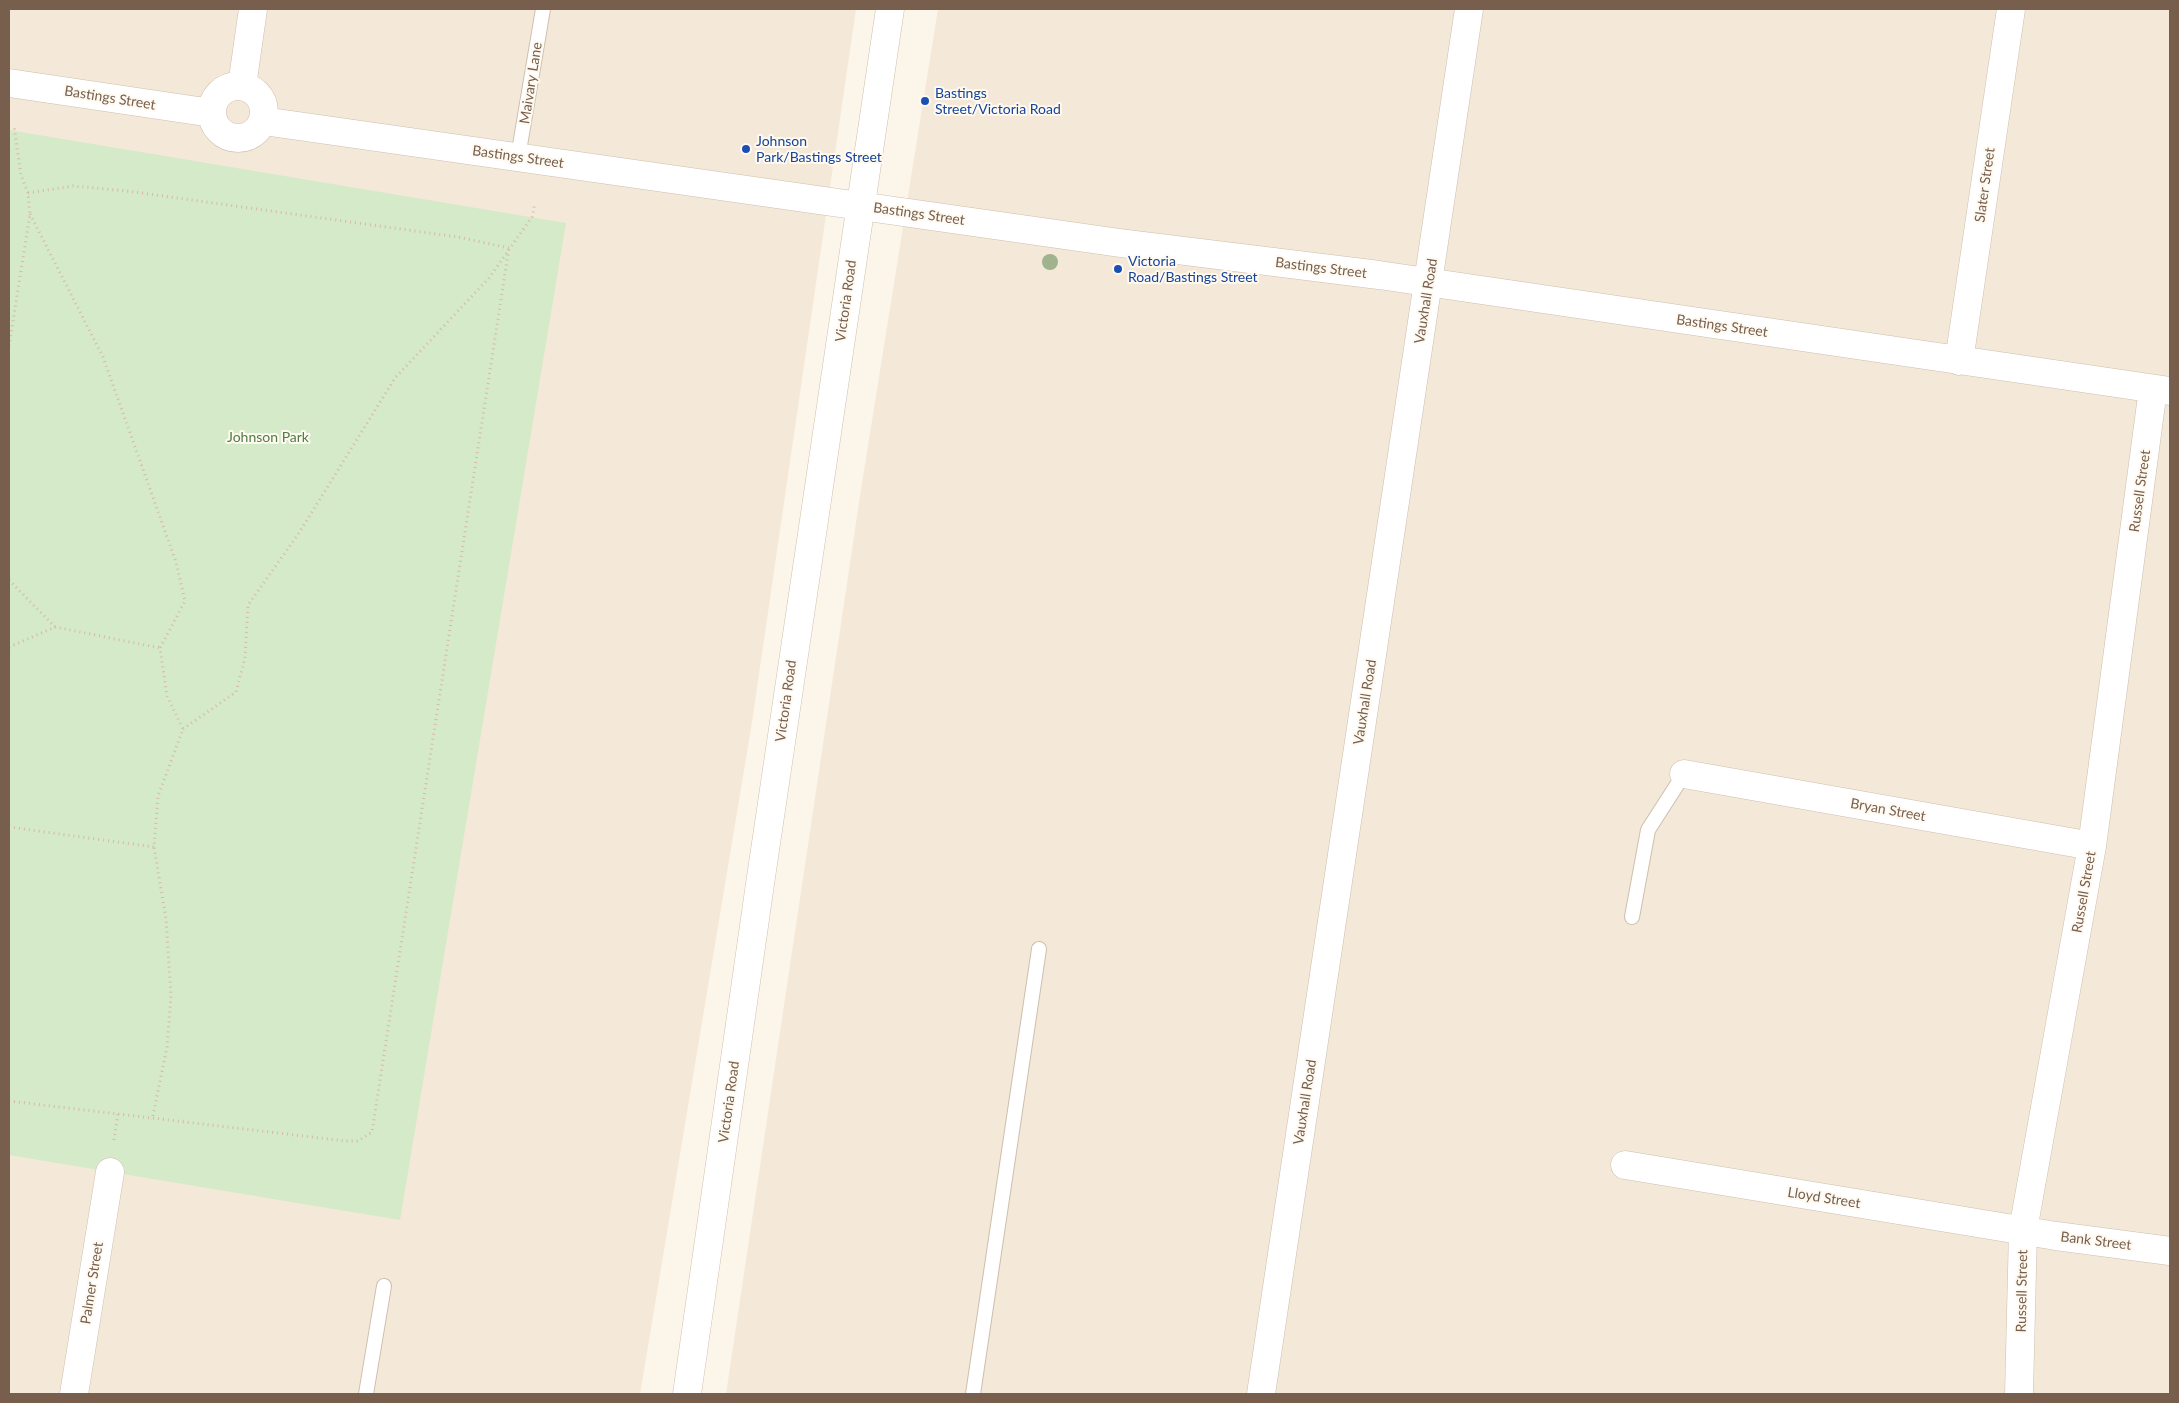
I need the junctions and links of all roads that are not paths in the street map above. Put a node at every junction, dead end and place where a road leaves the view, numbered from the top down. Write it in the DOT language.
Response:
graph roads {
  1 [pos="253,9"];
  2 [pos="543,9"];
  3 [pos="890,9"];
  4 [pos="1469,9"];
  5 [pos="2011,9"];
  6 [pos="9,83"];
  7 [pos="242,86"];
  8 [pos="212,114"];
  9 [pos="262,121"];
  10 [pos="518,158"];
  11 [pos="860,206"];
  12 [pos="1428,282"];
  13 [pos="1959,361"];
  14 [pos="2162,390"];
  15 [pos="1684,774"];
  16 [pos="2092,846"];
  17 [pos="1632,917"];
  18 [pos="1039,949"];
  19 [pos="1624,1166"];
  20 [pos="110,1172"];
  21 [pos="2023,1230"];
  22 [pos="2170,1251"];
  23 [pos="384,1286"];
  24 [pos="74,1394"];
  25 [pos="366,1394"];
  26 [pos="687,1394"];
  27 [pos="973,1394"];
  28 [pos="1261,1394"];
  29 [pos="2019,1394"];
  1 -- 7 [label="street"];
  2 -- 10 [label="lane, Maivary Lane"];
  3 -- 11 [label="street, Victoria Road"];
  4 -- 12 [label="street, Vauxhall Road"];
  5 -- 13 [label="street, Slater Street"];
  6 -- 8 [label="street, Bastings Street"];
  7 -- 8 [label="street"];
  7 -- 9 [label="street"];
  8 -- 9 [label="street"];
  9 -- 10 [label="street, Bastings Street"];
  10 -- 11 [label="street, Bastings Street"];
  11 -- 12 [label="street, Bastings Street"];
  11 -- 26 [label="street, Victoria Road"];
  12 -- 13 [label="street, Bastings Street"];
  12 -- 28 [label="street, Vauxhall Road"];
  13 -- 14 [label="street, Bastings Street"];
  14 -- 16 [label="street, Russell Street"];
  15 -- 16 [label="street, Bryan Street"];
  15 -- 17 [label="lane"];
  16 -- 21 [label="street, Russell Street"];
  18 -- 27 [label="lane"];
  19 -- 21 [label="street, Lloyd Street"];
  20 -- 24 [label="street, Palmer Street"];
  21 -- 22 [label="street, Bank Street"];
  21 -- 29 [label="street, Russell Street"];
  23 -- 25 [label="lane"];
}
